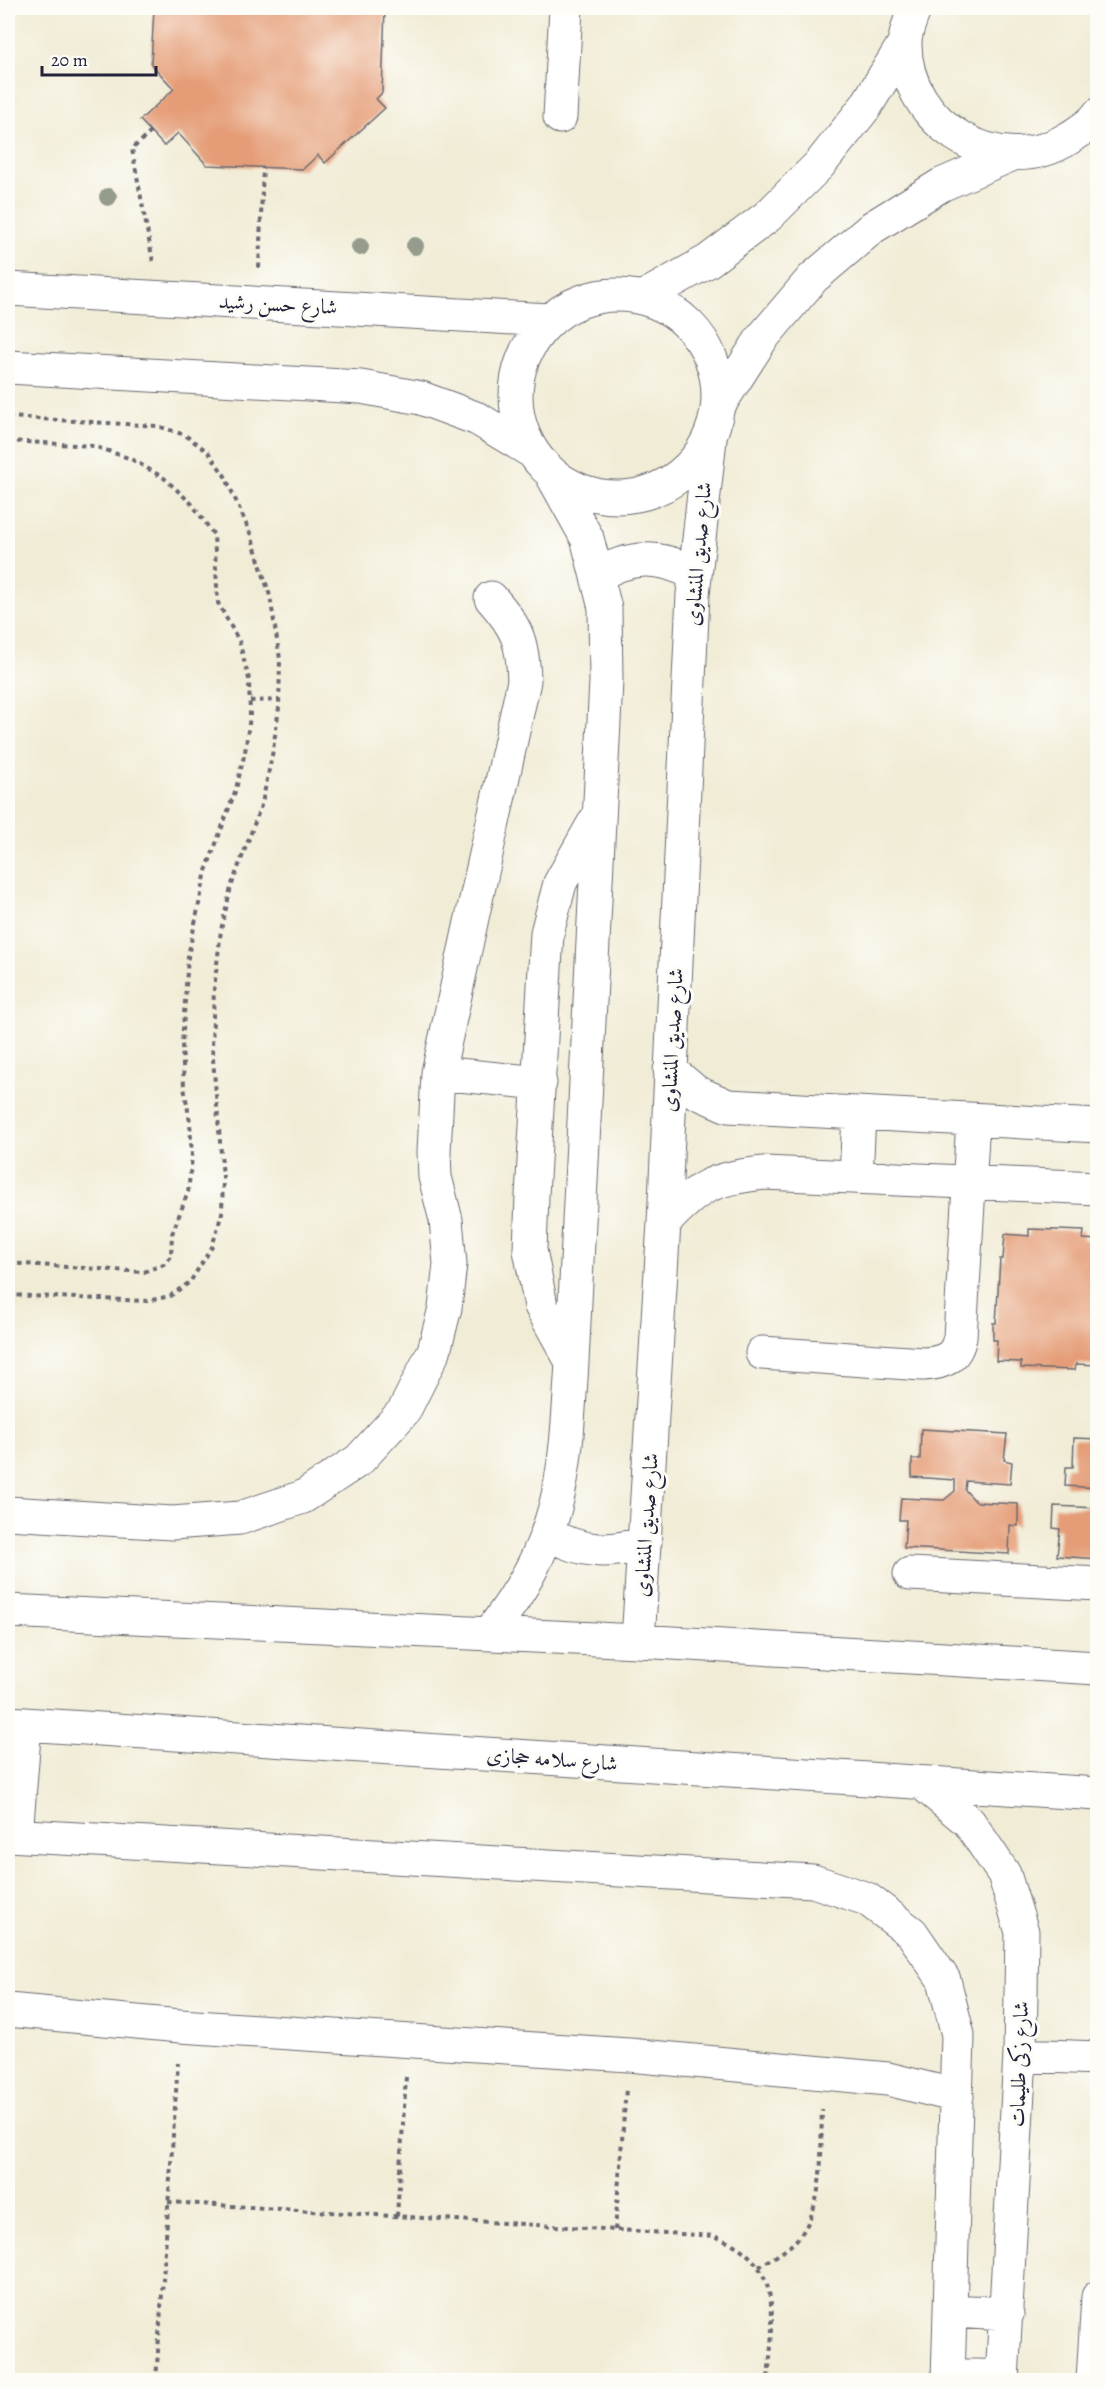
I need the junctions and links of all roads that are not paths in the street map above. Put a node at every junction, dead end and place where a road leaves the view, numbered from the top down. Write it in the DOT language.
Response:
graph roads {
  1 [pos="566,8"];
  2 [pos="915,8"];
  3 [pos="904,42"];
  4 [pos="1098,115"];
  5 [pos="560,117"];
  6 [pos="1057,146"];
  7 [pos="1098,146"];
  8 [pos="1013,154"];
  9 [pos="8,288"];
  10 [pos="644,297"];
  11 [pos="549,320"];
  12 [pos="8,366"];
  13 [pos="719,405"];
  14 [pos="710,439"];
  15 [pos="541,463"];
  16 [pos="694,574"];
  17 [pos="597,576"];
  18 [pos="491,598"];
  19 [pos="598,814"];
  20 [pos="670,1070"];
  21 [pos="438,1073"];
  22 [pos="540,1083"];
  23 [pos="859,1114"];
  24 [pos="973,1120"];
  25 [pos="1098,1126"];
  26 [pos="856,1177"];
  27 [pos="969,1182"];
  28 [pos="1098,1188"];
  29 [pos="664,1223"];
  30 [pos="762,1353"];
  31 [pos="572,1362"];
  32 [pos="8,1513"];
  33 [pos="549,1534"];
  34 [pos="645,1542"];
  35 [pos="910,1574"];
  36 [pos="1098,1584"];
  37 [pos="8,1611"];
  38 [pos="489,1634"];
  39 [pos="638,1641"];
  40 [pos="1098,1668"];
  41 [pos="16,1724"];
  42 [pos="922,1783"];
  43 [pos="1098,1794"];
  44 [pos="12,1835"];
  45 [pos="8,2010"];
  46 [pos="1020,2055"];
  47 [pos="1098,2058"];
  48 [pos="957,2096"];
  49 [pos="1098,2297"];
  50 [pos="951,2311"];
  51 [pos="1006,2314"];
  52 [pos="949,2378"];
  53 [pos="1003,2379"];
  54 [pos="1093,2380"];
  1 -- 5 [label="street"];
  2 -- 3 [label="street"];
  3 -- 8 [label="street"];
  3 -- 10 [label="street"];
  4 -- 6 [label="street"];
  6 -- 7 [label="street"];
  6 -- 8 [label="street"];
  8 -- 13 [label="street"];
  9 -- 11 [label="street, شارع حسن رشيد"];
  10 -- 11 [label="street"];
  10 -- 13 [label="street"];
  11 -- 15 [label="street"];
  12 -- 15 [label="street"];
  13 -- 14 [label="street"];
  14 -- 15 [label="street"];
  14 -- 16 [label="street, شارع صديق المنشاوى"];
  15 -- 17 [label="street"];
  16 -- 17 [label="street"];
  16 -- 20 [label="street, شارع صديق المنشاوى"];
  17 -- 19 [label="street"];
  18 -- 21 [label="street"];
  19 -- 22 [label="street"];
  19 -- 31 [label="street"];
  20 -- 23 [label="street"];
  20 -- 29 [label="street, شارع صديق المنشاوى"];
  21 -- 22 [label="street"];
  21 -- 32 [label="street"];
  22 -- 31 [label="street"];
  23 -- 24 [label="street"];
  23 -- 26 [label="street"];
  24 -- 25 [label="street"];
  24 -- 27 [label="street"];
  26 -- 27 [label="street"];
  26 -- 29 [label="street"];
  27 -- 28 [label="street"];
  27 -- 30 [label="street"];
  29 -- 34 [label="street, شارع صديق المنشاوى"];
  31 -- 33 [label="street"];
  33 -- 34 [label="street"];
  33 -- 38 [label="street"];
  34 -- 39 [label="street, شارع صديق المنشاوى"];
  35 -- 36 [label="street"];
  37 -- 38 [label="street"];
  38 -- 39 [label="street"];
  39 -- 40 [label="street"];
  41 -- 42 [label="street, شارع سلامه حجازى"];
  41 -- 44 [label="street"];
  42 -- 43 [label="street, شارع سلامه حجازى"];
  42 -- 46 [label="street, شارع زكى طليمات"];
  44 -- 48 [label="street"];
  45 -- 48 [label="street"];
  46 -- 47 [label="street"];
  46 -- 51 [label="street, شارع زكى طليمات"];
  48 -- 50 [label="street"];
  49 -- 54 [label="street"];
  50 -- 51 [label="street"];
  50 -- 52 [label="street"];
  51 -- 53 [label="street, شارع زكى طليمات"];
  52 -- 53 [label="street"];
}
